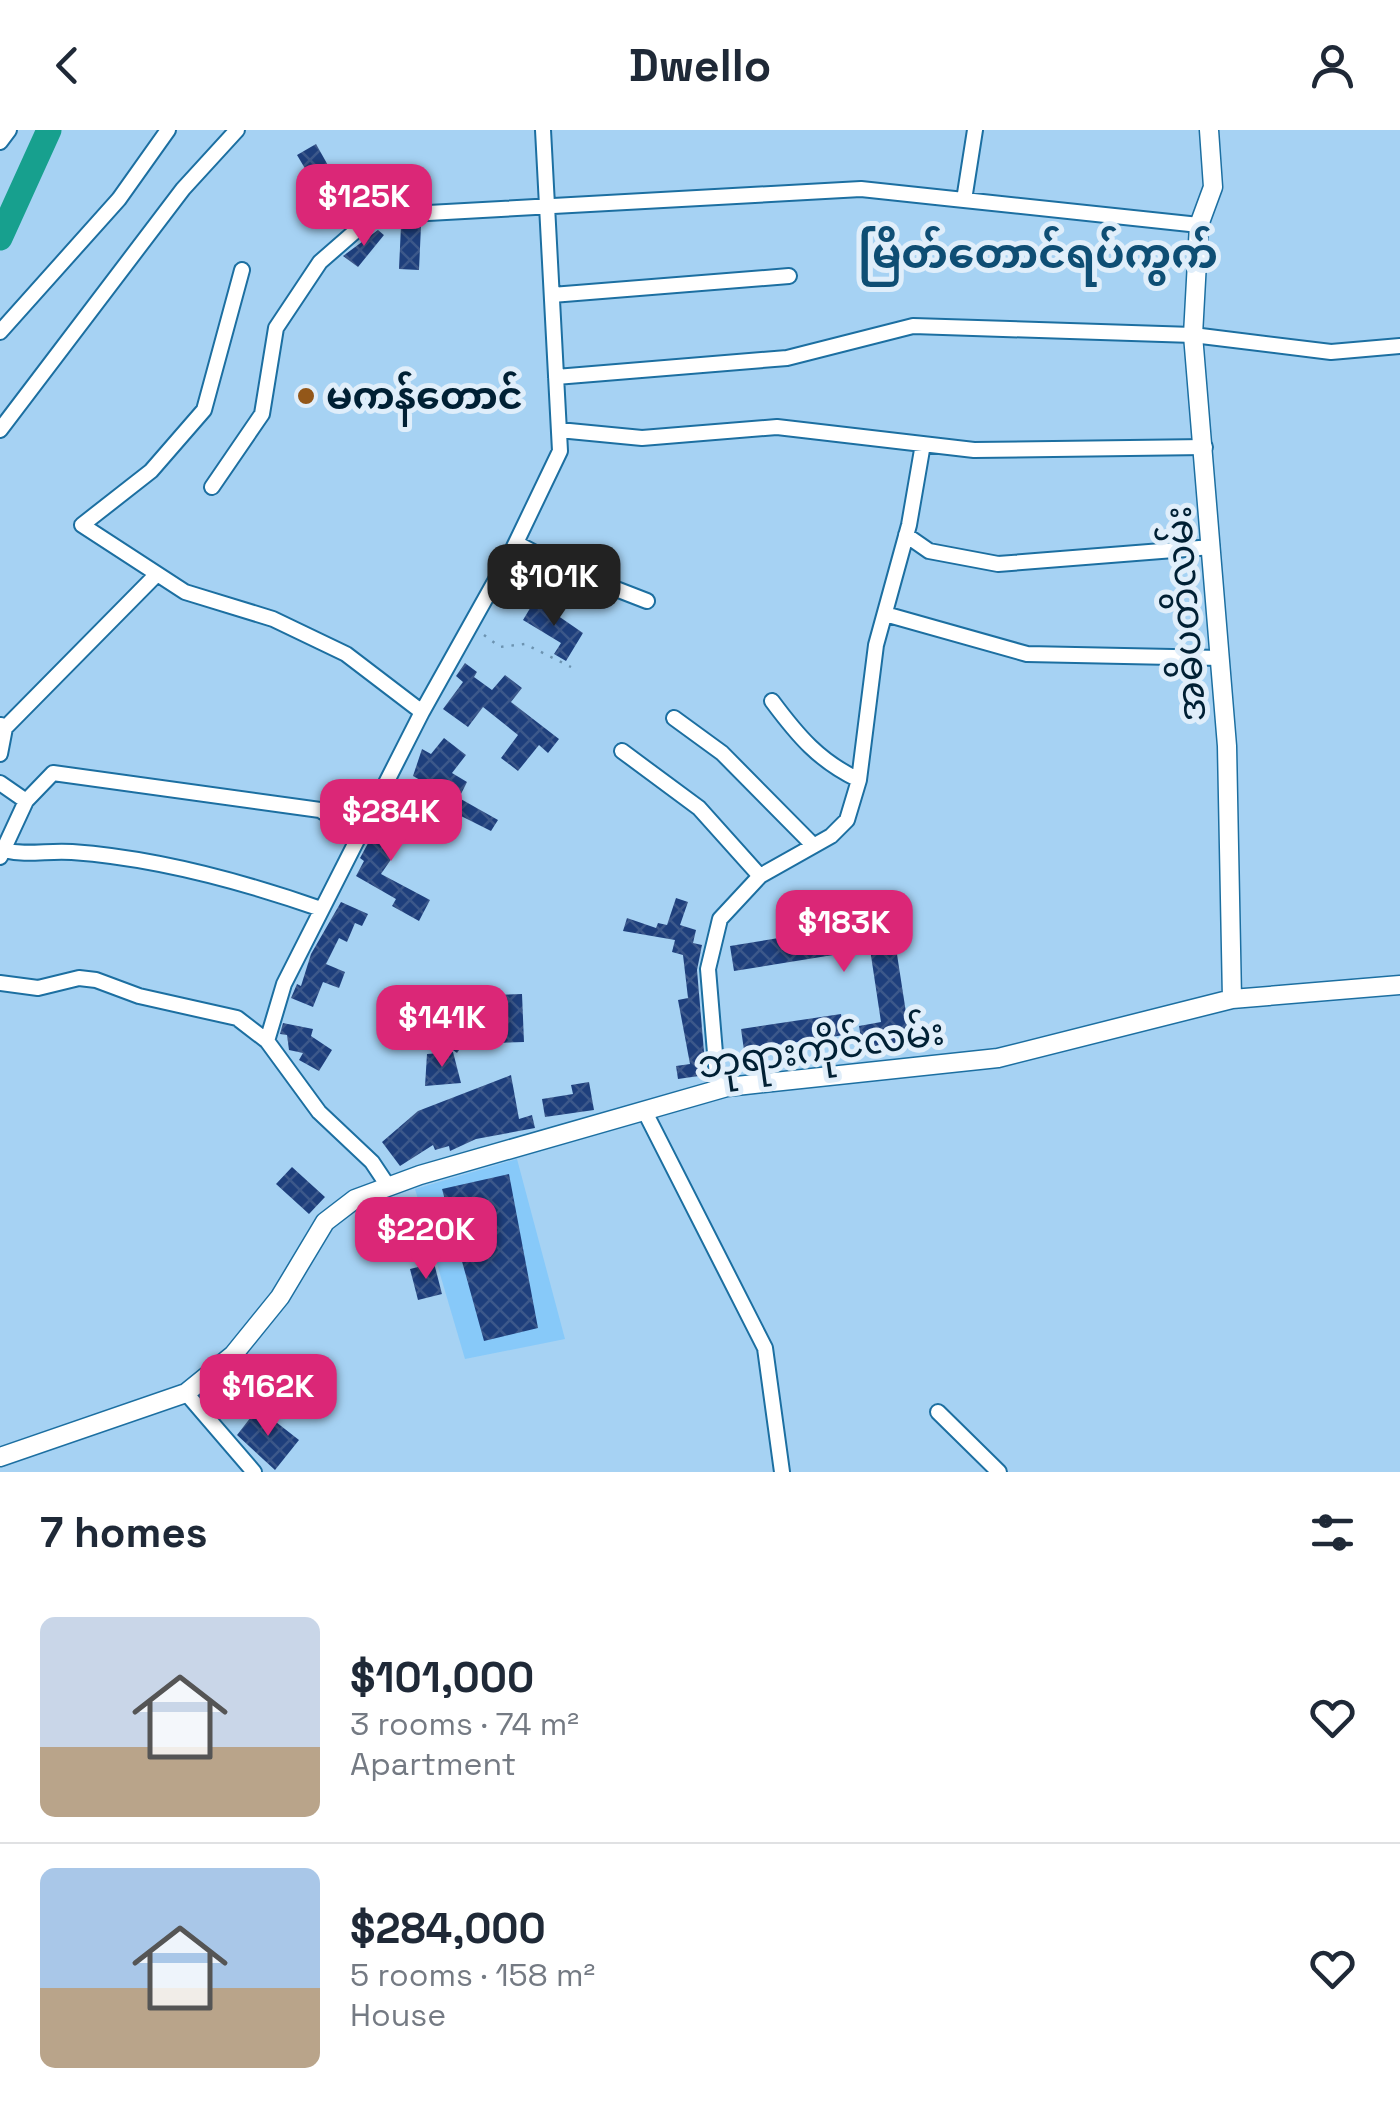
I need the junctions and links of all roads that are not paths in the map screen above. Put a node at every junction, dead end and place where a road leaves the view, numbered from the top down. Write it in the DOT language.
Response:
graph roads {
  1 [pos="168,130"];
  2 [pos="238,130"];
  3 [pos="544,130"];
  4 [pos="974,130"];
  5 [pos="1209,130"];
  6 [pos="964,200"];
  7 [pos="548,208"];
  8 [pos="1199,225"];
  9 [pos="242,270"];
  10 [pos="790,276"];
  11 [pos="552,295"];
  12 [pos="0,332"];
  13 [pos="1193,335"];
  14 [pos="1400,346"];
  15 [pos="556,377"];
  16 [pos="0,430"];
  17 [pos="559,430"];
  18 [pos="923,444"];
  19 [pos="1205,447"];
  20 [pos="212,488"];
  21 [pos="906,535"];
  22 [pos="516,542"];
  23 [pos="1212,547"];
  24 [pos="157,574"];
  25 [pos="646,601"];
  26 [pos="885,614"];
  27 [pos="1221,658"];
  28 [pos="772,702"];
  29 [pos="422,712"];
  30 [pos="674,718"];
  31 [pos="3,726"];
  32 [pos="622,750"];
  33 [pos="0,754"];
  34 [pos="859,780"];
  35 [pos="0,783"];
  36 [pos="26,802"];
  37 [pos="359,834"];
  38 [pos="813,845"];
  39 [pos="2,853"];
  40 [pos="760,876"];
  41 [pos="321,909"];
  42 [pos="0,982"];
  43 [pos="1400,985"];
  44 [pos="1232,999"];
  45 [pos="267,1040"];
  46 [pos="718,1089"];
  47 [pos="644,1110"];
  48 [pos="388,1186"];
  49 [pos="186,1393"];
  50 [pos="938,1412"];
  51 [pos="0,1457"];
  52 [pos="254,1472"];
  53 [pos="782,1472"];
  54 [pos="999,1472"];
  1 -- 12 [label="street"];
  2 -- 16 [label="street"];
  3 -- 7 [label="street"];
  4 -- 6 [label="street"];
  5 -- 8 [label="street, အဓိပတိလမ်း"];
  6 -- 7 [label="street"];
  6 -- 8 [label="street"];
  7 -- 11 [label="street"];
  7 -- 20 [label="street"];
  8 -- 13 [label="street, အဓိပတိလမ်း"];
  9 -- 24 [label="street"];
  10 -- 11 [label="street"];
  11 -- 15 [label="street"];
  13 -- 14 [label="street"];
  13 -- 15 [label="street"];
  13 -- 19 [label="street, အဓိပတိလမ်း"];
  15 -- 17 [label="street"];
  17 -- 18 [label="street"];
  17 -- 22 [label="street"];
  18 -- 19 [label="street"];
  18 -- 21 [label="street"];
  19 -- 23 [label="street, အဓိပတိလမ်း"];
  21 -- 23 [label="street"];
  21 -- 26 [label="street"];
  22 -- 25 [label="street"];
  22 -- 29 [label="street"];
  23 -- 27 [label="street, အဓိပတိလမ်း"];
  24 -- 29 [label="street"];
  24 -- 31 [label="street"];
  26 -- 27 [label="street"];
  26 -- 34 [label="street"];
  27 -- 44 [label="street, အဓိပတိလမ်း"];
  28 -- 34 [label="street"];
  29 -- 37 [label="street"];
  30 -- 38 [label="street"];
  31 -- 33 [label="street"];
  32 -- 40 [label="street"];
  34 -- 38 [label="street"];
  35 -- 36 [label="street"];
  36 -- 37 [label="street"];
  36 -- 39 [label="street"];
  37 -- 41 [label="street"];
  38 -- 40 [label="street"];
  39 -- 41 [label="street"];
  40 -- 46 [label="street"];
  41 -- 45 [label="street"];
  42 -- 45 [label="street"];
  43 -- 44 [label="street, ဘုရားကိုင်လမ်း"];
  44 -- 46 [label="street, ဘုရားကိုင်လမ်း"];
  45 -- 48 [label="street"];
  46 -- 47 [label="street, ဘုရားကိုင်လမ်း"];
  47 -- 48 [label="street, ဘုရားကိုင်လမ်း"];
  47 -- 53 [label="street"];
  48 -- 49 [label="street, ဘုရားကိုင်လမ်း"];
  49 -- 51 [label="street, ဘုရားကိုင်လမ်း"];
  49 -- 52 [label="street"];
  50 -- 54 [label="street"];
}
